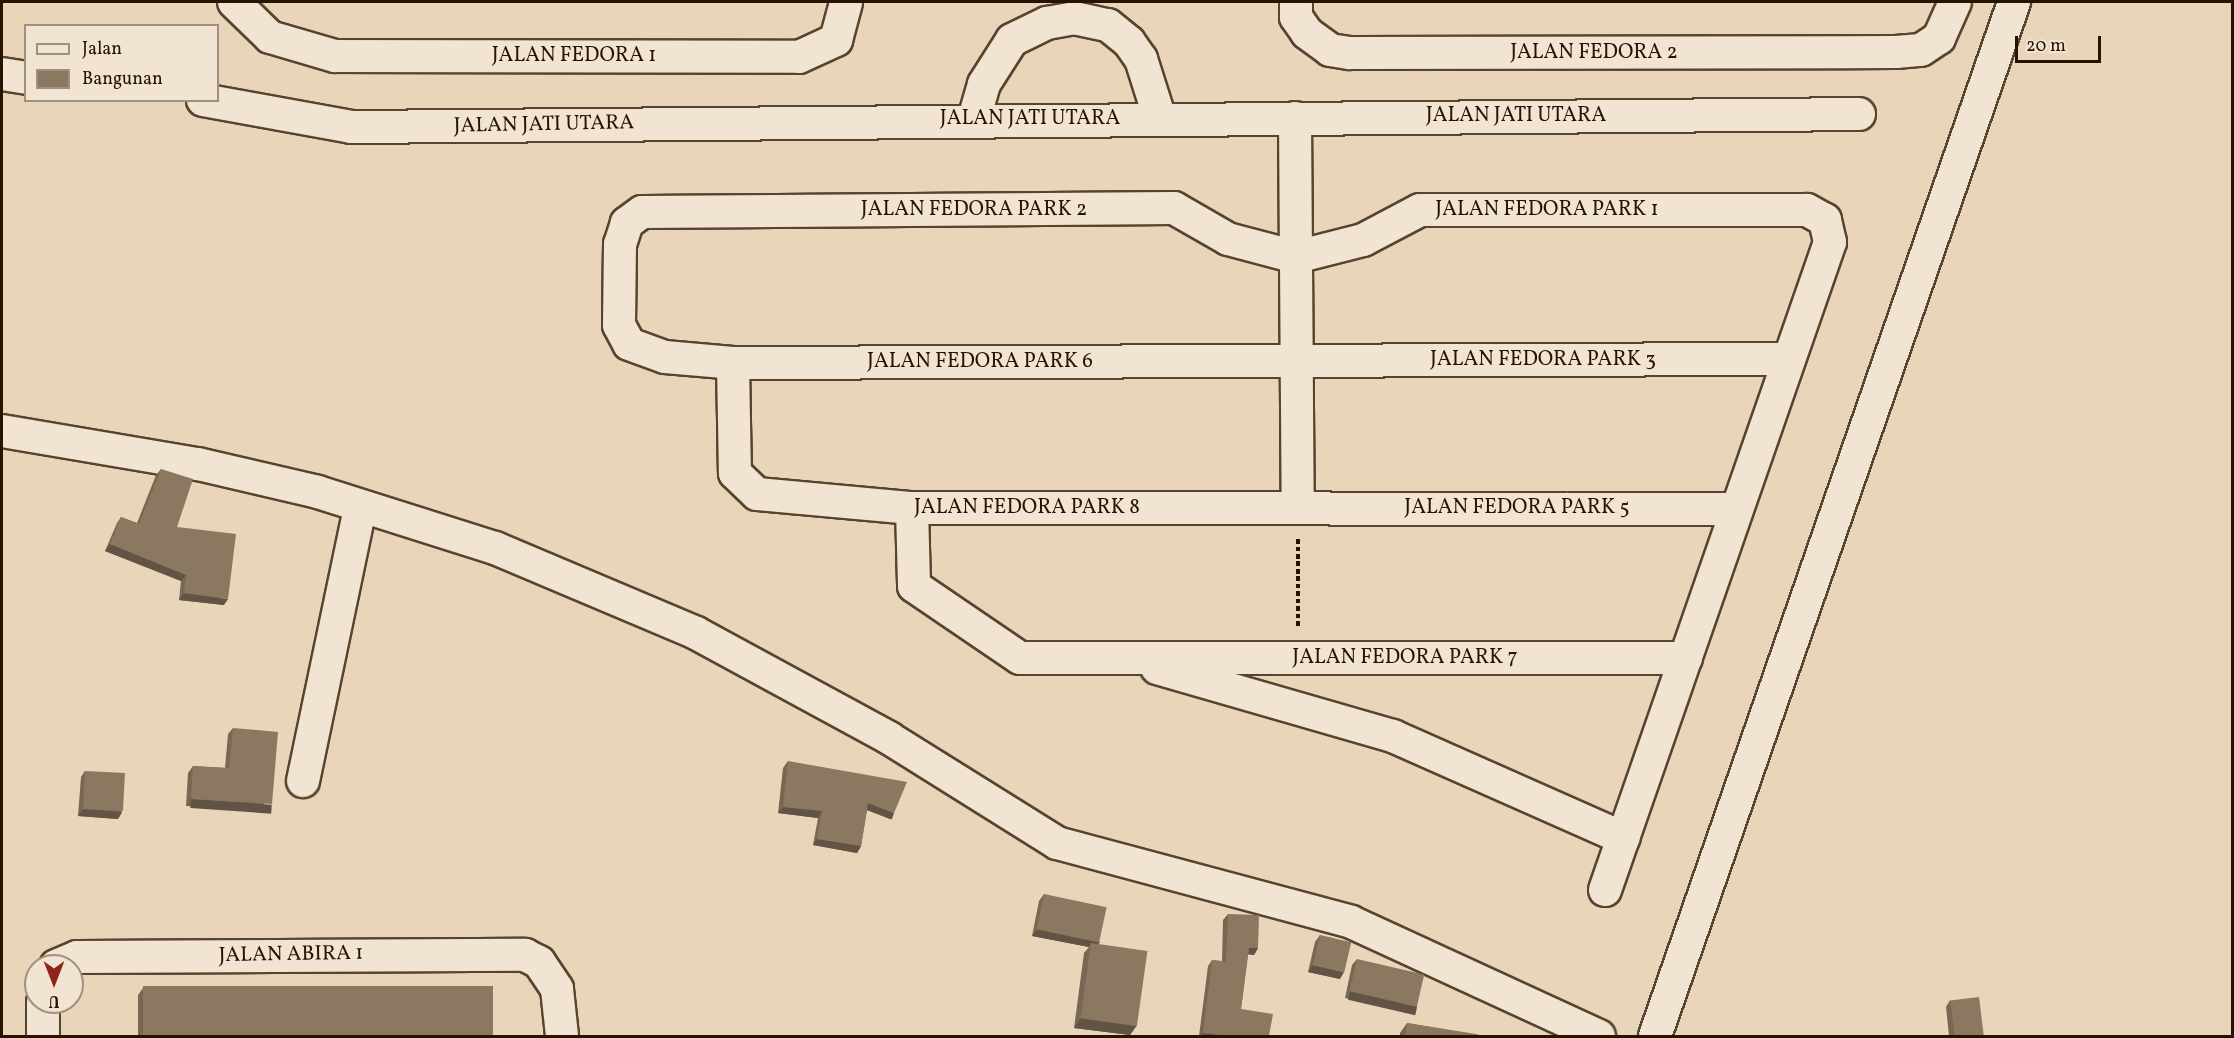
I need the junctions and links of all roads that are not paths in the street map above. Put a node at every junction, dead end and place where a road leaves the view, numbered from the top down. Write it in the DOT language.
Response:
graph roads {
  1 [pos="234,2"];
  2 [pos="846,2"];
  3 [pos="1296,2"];
  4 [pos="1955,2"];
  5 [pos="2014,2"];
  6 [pos="1074,10"];
  7 [pos="2,74"];
  8 [pos="24,78"];
  9 [pos="212,102"];
  10 [pos="1859,114"];
  11 [pos="1295,118"];
  12 [pos="974,119"];
  13 [pos="1160,119"];
  14 [pos="642,212"];
  15 [pos="1296,257"];
  16 [pos="1789,359"];
  17 [pos="1297,361"];
  18 [pos="733,363"];
  19 [pos="2,431"];
  20 [pos="360,508"];
  21 [pos="912,508"];
  22 [pos="1298,508"];
  23 [pos="1736,509"];
  24 [pos="1124,658"];
  25 [pos="1686,658"];
  26 [pos="303,781"];
  27 [pos="1623,838"];
  28 [pos="1605,890"];
  29 [pos="84,957"];
  30 [pos="43,1014"];
  31 [pos="43,1036"];
  32 [pos="562,1036"];
  33 [pos="1599,1036"];
  34 [pos="1655,1036"];
  1 -- 2 [label="street, JALAN FEDORA 1"];
  3 -- 4 [label="street, JALAN FEDORA 2"];
  5 -- 34 [label="street"];
  6 -- 12 [label="street"];
  6 -- 13 [label="street"];
  7 -- 8 [label="street"];
  9 -- 12 [label="street, JALAN JATI UTARA"];
  10 -- 11 [label="street, JALAN JATI UTARA"];
  11 -- 13 [label="street, JALAN JATI UTARA"];
  11 -- 15 [label="street"];
  12 -- 13 [label="street, JALAN JATI UTARA"];
  14 -- 15 [label="street, JALAN FEDORA PARK 2"];
  14 -- 18 [label="street, JALAN FEDORA PARK 6"];
  15 -- 16 [label="street, JALAN FEDORA PARK 1"];
  15 -- 17 [label="street"];
  16 -- 17 [label="street, JALAN FEDORA PARK 3"];
  16 -- 23 [label="street"];
  17 -- 18 [label="street, JALAN FEDORA PARK 6"];
  17 -- 22 [label="street"];
  18 -- 21 [label="street, JALAN FEDORA PARK 8"];
  19 -- 20 [label="street"];
  20 -- 26 [label="street"];
  20 -- 33 [label="street"];
  21 -- 22 [label="street, JALAN FEDORA PARK 8"];
  21 -- 24 [label="street, JALAN FEDORA PARK 7"];
  22 -- 23 [label="street, JALAN FEDORA PARK 5"];
  23 -- 25 [label="street"];
  24 -- 25 [label="street, JALAN FEDORA PARK 7"];
  24 -- 27 [label="street, JALAN FEDORA PARK 7"];
  25 -- 27 [label="street"];
  27 -- 28 [label="street"];
  29 -- 32 [label="street, JALAN ABIRA 1"];
  30 -- 31 [label="street"];
}
